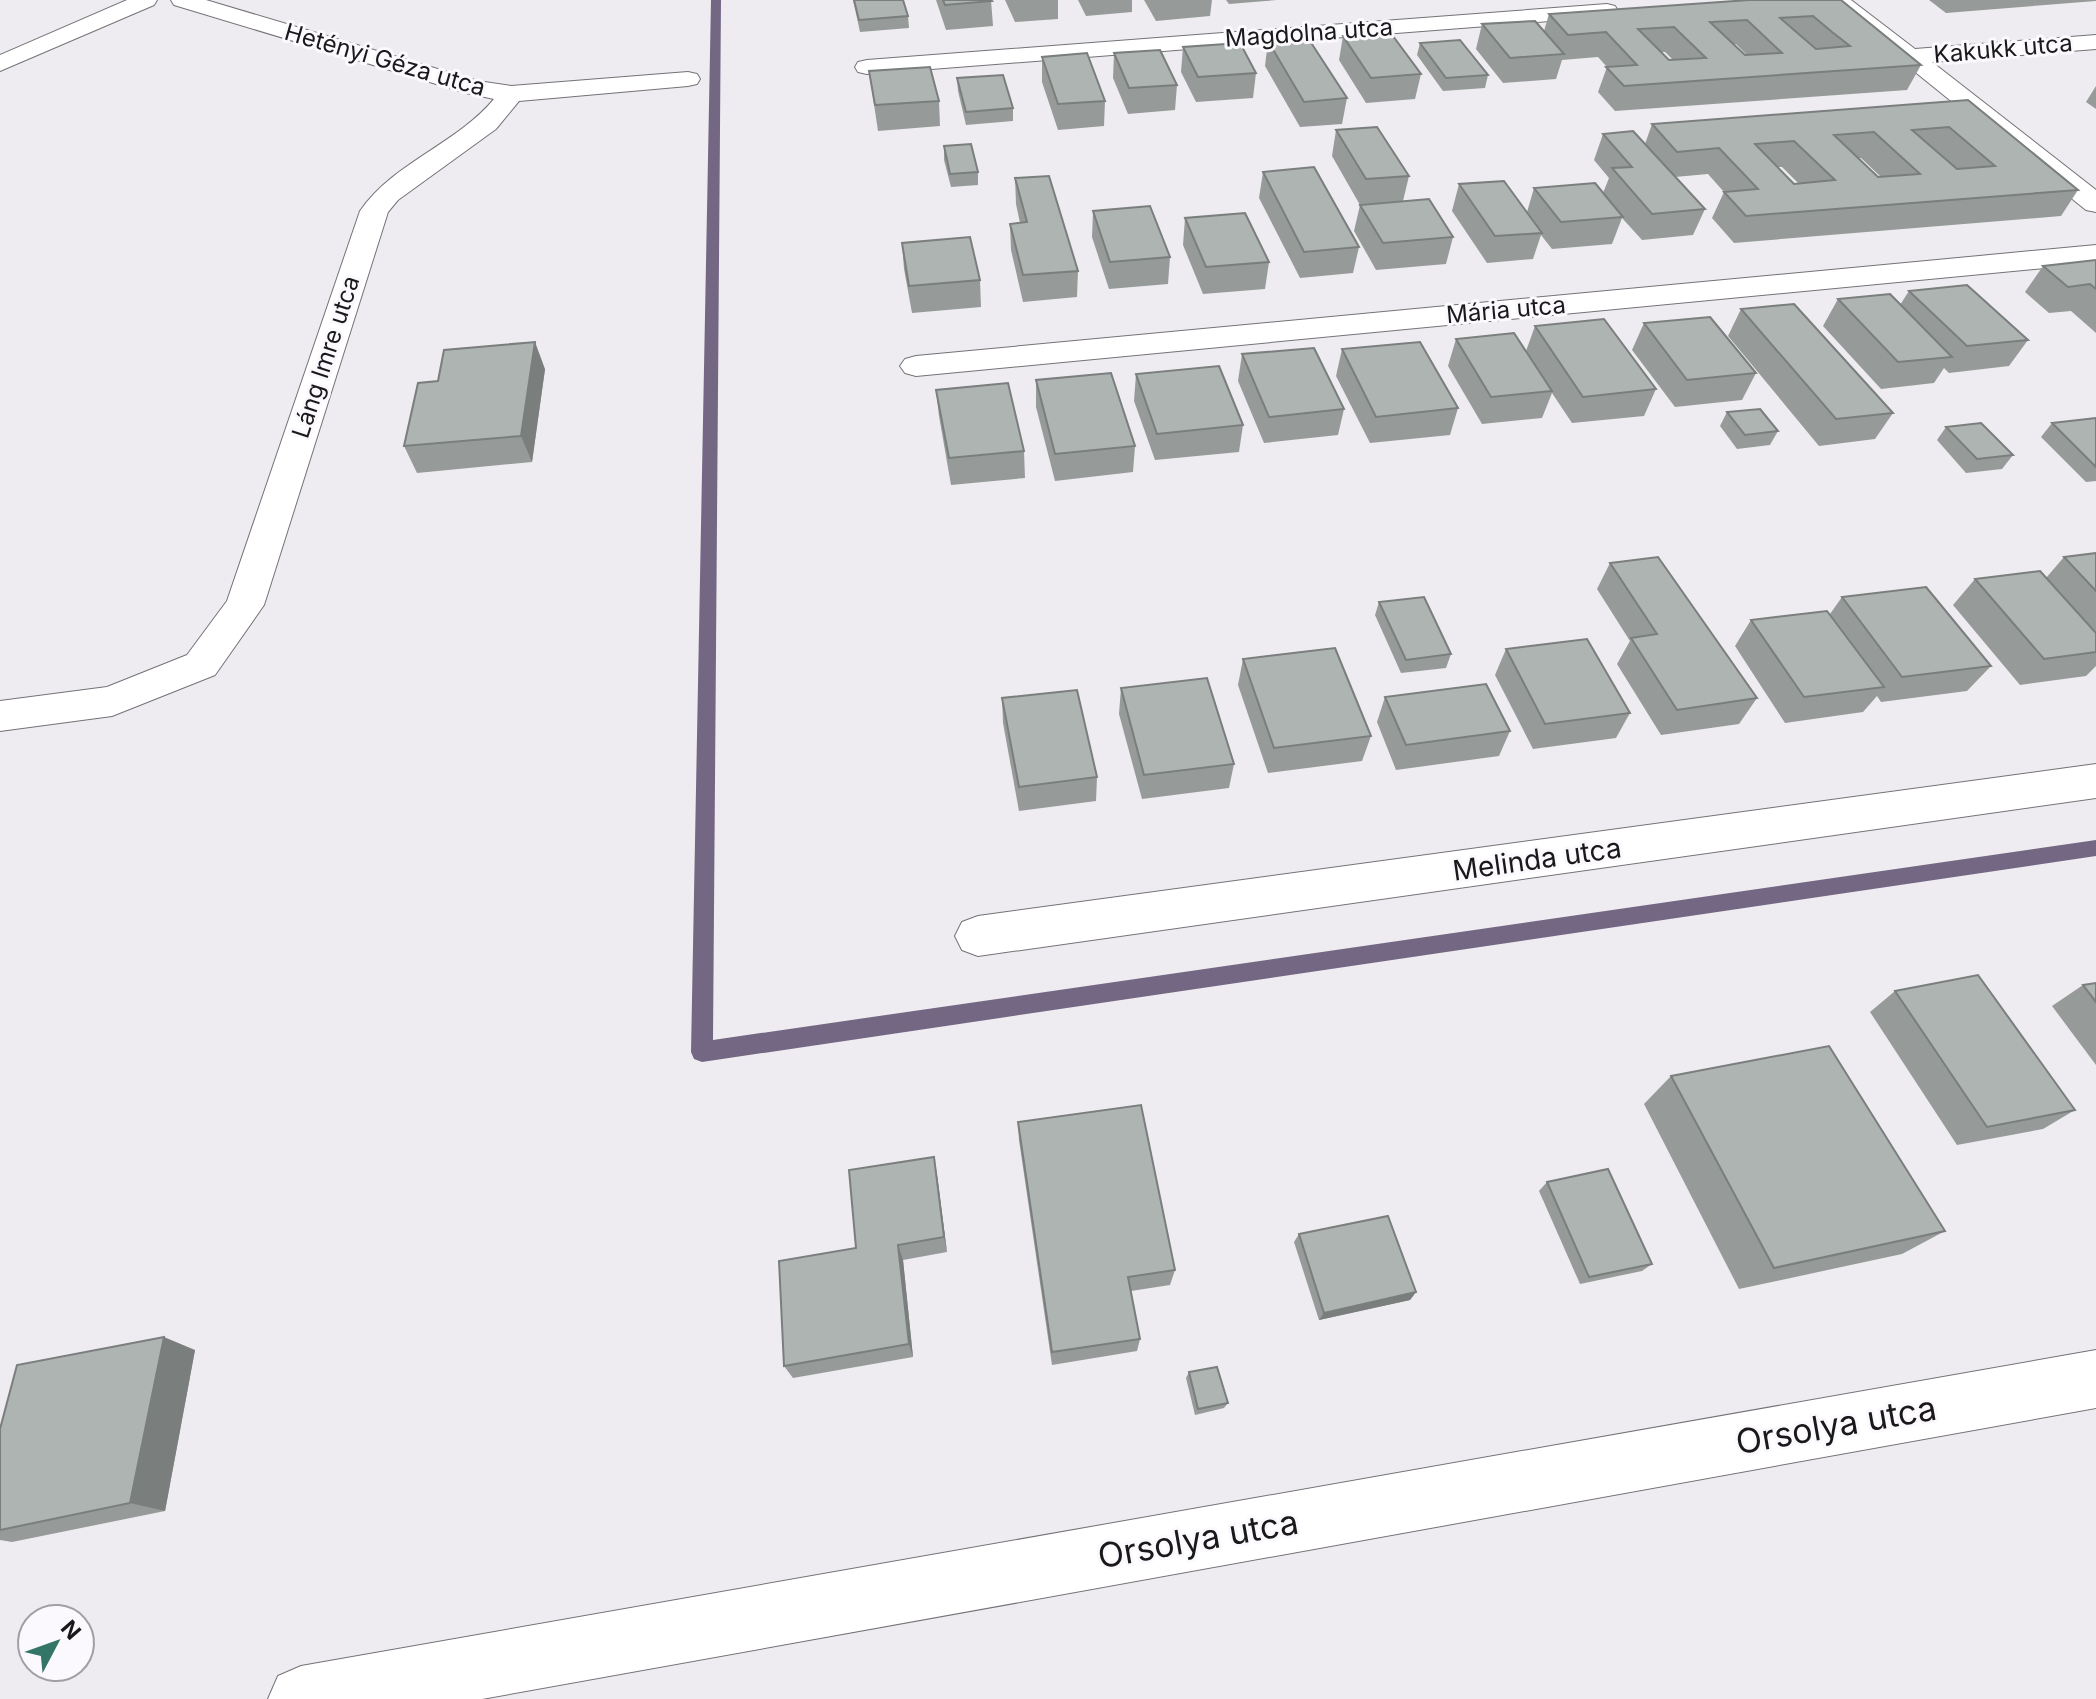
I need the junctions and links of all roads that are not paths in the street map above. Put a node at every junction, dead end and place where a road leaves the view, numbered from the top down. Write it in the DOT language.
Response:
graph roads {
  1 [pos="146,0"];
  2 [pos="182,0"];
  3 [pos="1837,0"];
  4 [pos="1625,10"];
  5 [pos="2096,42"];
  6 [pos="1910,57"];
  7 [pos="0,64"];
  8 [pos="867,67"];
  9 [pos="688,79"];
  10 [pos="511,94"];
  11 [pos="1973,107"];
  12 [pos="1942,110"];
  13 [pos="2096,204"];
  14 [pos="2096,254"];
  15 [pos="916,366"];
  16 [pos="0,716"];
  17 [pos="2096,781"];
  18 [pos="978,936"];
  19 [pos="2096,1379"];
  20 [pos="301,1699"];
  1 -- 7 [label="street"];
  2 -- 10 [label="street, Hetényi Géza utca"];
  3 -- 6 [label="street"];
  4 -- 8 [label="street, Magdolna utca"];
  5 -- 6 [label="street, Kakukk utca"];
  6 -- 11 [label="street"];
  9 -- 10 [label="street, Hetényi Géza utca"];
  10 -- 16 [label="street, Láng Imre utca"];
  11 -- 12 [label="street"];
  11 -- 13 [label="street"];
  14 -- 15 [label="street, Mária utca"];
  17 -- 18 [label="street, Melinda utca"];
  19 -- 20 [label="street, Orsolya utca"];
}
